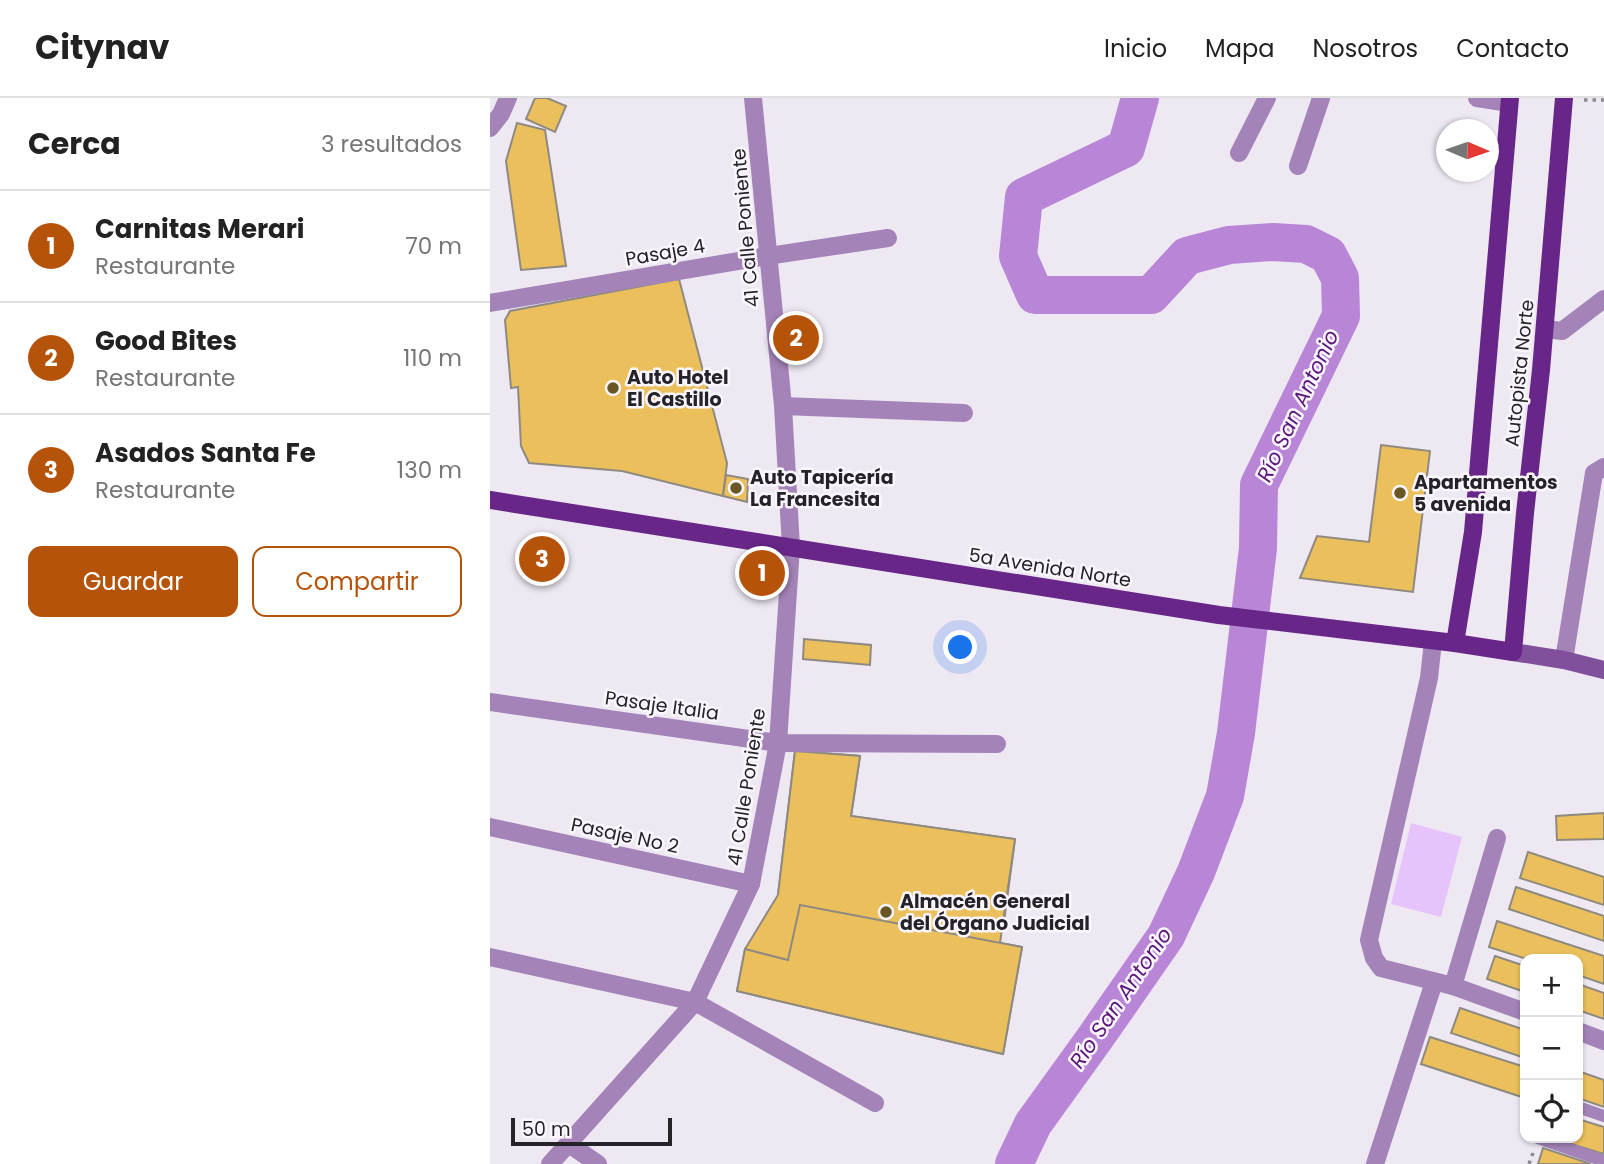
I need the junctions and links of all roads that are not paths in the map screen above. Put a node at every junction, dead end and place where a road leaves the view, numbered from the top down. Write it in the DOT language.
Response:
graph roads {
  1 [pos="508,98"];
  2 [pos="754,98"];
  3 [pos="1267,98"];
  4 [pos="1321,98"];
  5 [pos="1477,98"];
  6 [pos="1564,98"];
  7 [pos="1510,100"];
  8 [pos="490,128"];
  9 [pos="1239,153"];
  10 [pos="1298,166"];
  11 [pos="888,238"];
  12 [pos="768,256"];
  13 [pos="1604,299"];
  14 [pos="490,303"];
  15 [pos="1545,329"];
  16 [pos="783,406"];
  17 [pos="964,413"];
  18 [pos="1604,467"];
  19 [pos="490,500"];
  20 [pos="791,547"];
  21 [pos="1433,641"];
  22 [pos="1455,643"];
  23 [pos="1513,652"];
  24 [pos="1564,660"];
  25 [pos="1604,670"];
  26 [pos="490,702"];
  27 [pos="778,743"];
  28 [pos="997,744"];
  29 [pos="490,827"];
  30 [pos="1497,838"];
  31 [pos="751,884"];
  32 [pos="490,957"];
  33 [pos="1434,982"];
  34 [pos="1453,986"];
  35 [pos="695,1002"];
  36 [pos="1520,1010"];
  37 [pos="1583,1033"];
  38 [pos="1604,1041"];
  39 [pos="875,1103"];
  40 [pos="1583,1109"];
  41 [pos="1604,1115"];
  42 [pos="1552,1143"];
  43 [pos="569,1144"];
  44 [pos="1604,1161"];
  45 [pos="550,1164"];
  46 [pos="597,1164"];
  47 [pos="1375,1164"];
  1 -- 8 [label="street"];
  2 -- 12 [label="street, 41 Calle Poniente"];
  3 -- 9 [label="street"];
  4 -- 10 [label="street"];
  5 -- 7 [label="street"];
  6 -- 15 [label="main road, Autopista Norte"];
  7 -- 22 [label="main road, Autopista Norte"];
  11 -- 12 [label="street, Pasaje 4"];
  12 -- 14 [label="street, Pasaje 4"];
  12 -- 16 [label="street, 41 Calle Poniente"];
  13 -- 15 [label="street"];
  15 -- 23 [label="main road, Autopista Norte"];
  16 -- 17 [label="street"];
  16 -- 20 [label="street, 41 Calle Poniente"];
  18 -- 24 [label="street"];
  19 -- 20 [label="main road, 5a Avenida Norte"];
  20 -- 21 [label="main road, 5a Avenida Norte"];
  20 -- 27 [label="street, 41 Calle Poniente"];
  21 -- 22 [label="main road, 5a Avenida Norte"];
  21 -- 33 [label="street"];
  22 -- 23 [label="main road, 5a Avenida Norte"];
  23 -- 24 [label="main road, 5a Avenida Norte"];
  24 -- 25 [label="main road, 5a Avenida Norte"];
  26 -- 27 [label="street, Pasaje Italia"];
  27 -- 28 [label="street, Pasaje Italia"];
  27 -- 31 [label="street, 41 Calle Poniente"];
  29 -- 31 [label="street, Pasaje No 2"];
  30 -- 34 [label="street"];
  31 -- 35 [label="street, 41 Calle Poniente"];
  32 -- 35 [label="street"];
  33 -- 34 [label="street"];
  33 -- 47 [label="street"];
  34 -- 36 [label="street"];
  35 -- 39 [label="street"];
  35 -- 43 [label="street, 41 Calle Poniente"];
  37 -- 38 [label="street"];
  40 -- 41 [label="street"];
  42 -- 44 [label="street"];
  43 -- 45 [label="street, 41 Calle Poniente"];
  43 -- 46 [label="street"];
}
